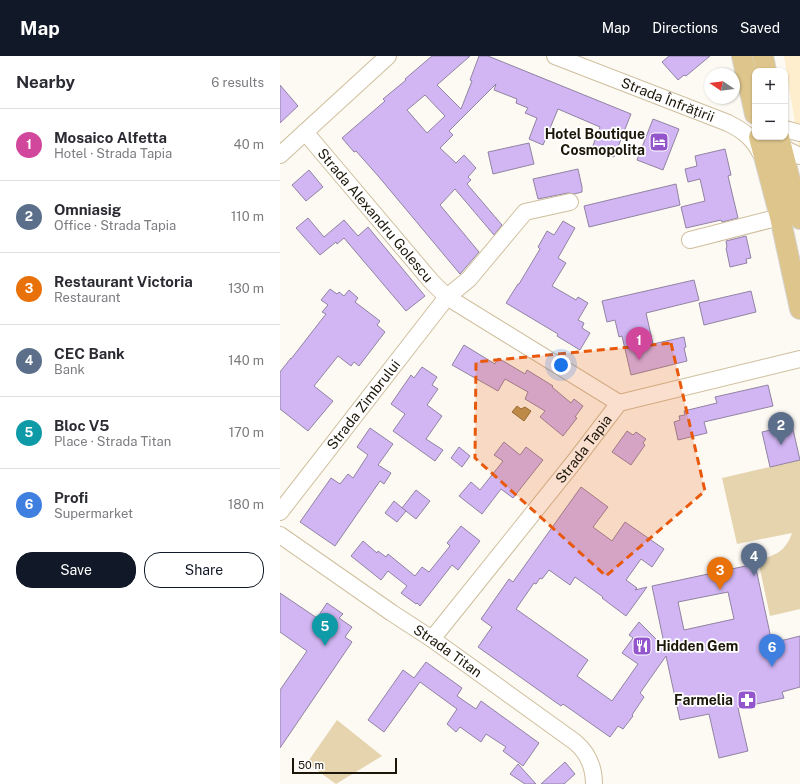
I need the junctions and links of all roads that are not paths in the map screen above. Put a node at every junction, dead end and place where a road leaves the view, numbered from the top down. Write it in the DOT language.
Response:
graph roads {
  1 [pos="388,56"];
  2 [pos="555,56"];
  3 [pos="742,56"];
  4 [pos="763,56"];
  5 [pos="765,68"];
  6 [pos="753,104"];
  7 [pos="305,132"];
  8 [pos="800,133"];
  9 [pos="788,136"];
  10 [pos="760,140"];
  11 [pos="782,140"];
  12 [pos="784,140"];
  13 [pos="280,155"];
  14 [pos="800,156"];
  15 [pos="766,163"];
  16 [pos="570,202"];
  17 [pos="800,216"];
  18 [pos="780,217"];
  19 [pos="690,240"];
  20 [pos="447,297"];
  21 [pos="800,310"];
  22 [pos="800,360"];
  23 [pos="619,403"];
  24 [pos="280,512"];
  25 [pos="280,535"];
  26 [pos="432,639"];
  27 [pos="594,784"];
  1 -- 7 [label="street"];
  2 -- 15 [label="street, Strada Înfrățirii"];
  3 -- 6 [label="main road"];
  4 -- 5 [label="main road"];
  7 -- 13 [label="street"];
  7 -- 20 [label="street, Strada Alexandru Golescu"];
  8 -- 9 [label="street"];
  10 -- 15 [label="main road"];
  11 -- 17 [label="main road"];
  12 -- 14 [label="street"];
  15 -- 18 [label="main road"];
  16 -- 20 [label="street"];
  18 -- 19 [label="street"];
  18 -- 21 [label="main road"];
  20 -- 23 [label="street, Strada Alexandru Golescu"];
  20 -- 24 [label="street, Strada Zimbrului"];
  22 -- 23 [label="street, Strada Tapia"];
  23 -- 26 [label="street, Strada Tapia"];
  25 -- 26 [label="street, Strada Titan"];
  26 -- 27 [label="street, Strada Titan"];
}
